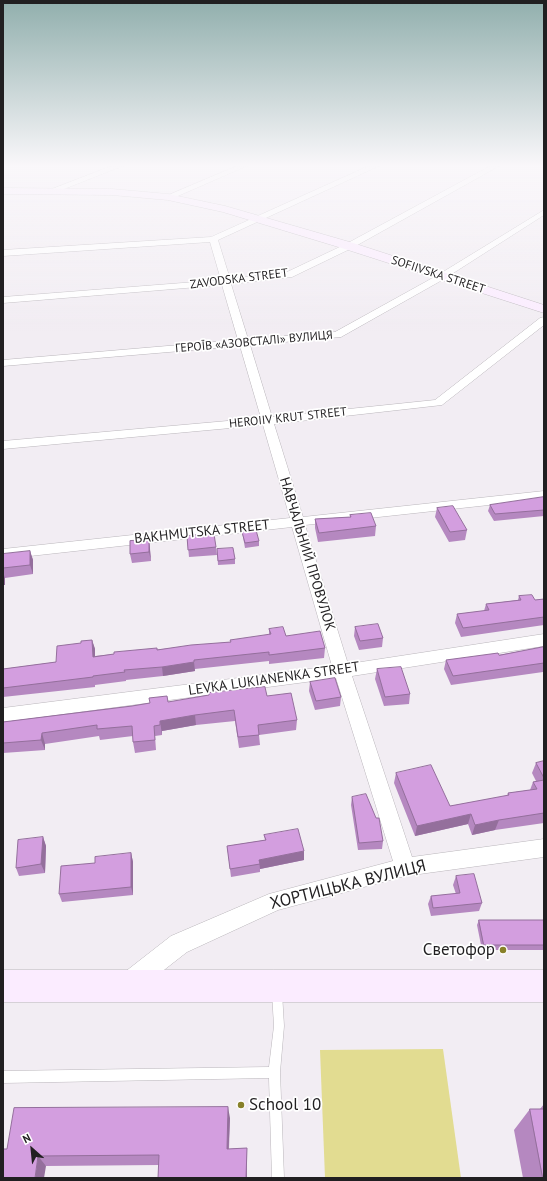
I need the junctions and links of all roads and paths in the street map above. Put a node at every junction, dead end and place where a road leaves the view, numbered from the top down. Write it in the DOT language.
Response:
graph roads {
  1 [pos="247,220"];
  2 [pos="250,220"];
  3 [pos="261,220"];
  4 [pos="397,220"];
  5 [pos="531,220"];
  6 [pos="213,239"];
  7 [pos="349,246"];
  8 [pos="3,249"];
  9 [pos="3,253"];
  10 [pos="441,277"];
  11 [pos="226,282"];
  12 [pos="3,300"];
  13 [pos="544,309"];
  14 [pos="544,320"];
  15 [pos="244,344"];
  16 [pos="3,363"];
  17 [pos="267,421"];
  18 [pos="3,444"];
  19 [pos="544,495"];
  20 [pos="298,522"];
  21 [pos="3,554"];
  22 [pos="544,640"];
  23 [pos="342,671"];
  24 [pos="3,715"];
  25 [pos="544,848"];
  26 [pos="405,868"];
  27 [pos="3,986"];
  28 [pos="125,986"];
  29 [pos="277,986"];
  30 [pos="544,986"];
  31 [pos="274,1072"];
  32 [pos="3,1077"];
  33 [pos="278,1178"];
  1 -- 8 [label="street"];
  2 -- 6 [label="street"];
  3 -- 7 [label="street, SOFIIVSKA STREET"];
  4 -- 7 [label="street, ZAVODSKA STREET"];
  5 -- 10 [label="street, ГЕРОЇВ «АЗОВСТАЛІ» ВУЛИЦЯ"];
  6 -- 9 [label="street"];
  6 -- 11 [label="street, НАВЧАЛЬНИЙ ПРОВУЛОК"];
  7 -- 10 [label="street, SOFIIVSKA STREET"];
  7 -- 11 [label="street, ZAVODSKA STREET"];
  10 -- 13 [label="street, SOFIIVSKA STREET"];
  10 -- 15 [label="street, ГЕРОЇВ «АЗОВСТАЛІ» ВУЛИЦЯ"];
  11 -- 12 [label="street, ZAVODSKA STREET"];
  11 -- 15 [label="street, НАВЧАЛЬНИЙ ПРОВУЛОК"];
  14 -- 17 [label="street, HEROIIV KRUT STREET"];
  15 -- 16 [label="street, ГЕРОЇВ «АЗОВСТАЛІ» ВУЛИЦЯ"];
  15 -- 17 [label="street, НАВЧАЛЬНИЙ ПРОВУЛОК"];
  17 -- 18 [label="street, HEROIIV KRUT STREET"];
  17 -- 20 [label="street, НАВЧАЛЬНИЙ ПРОВУЛОК"];
  19 -- 20 [label="street, BAKHMUTSKA STREET"];
  20 -- 21 [label="street, BAKHMUTSKA STREET"];
  20 -- 23 [label="street, НАВЧАЛЬНИЙ ПРОВУЛОК"];
  22 -- 23 [label="street, LEVKA LUKIANENKA STREET"];
  23 -- 24 [label="street, LEVKA LUKIANENKA STREET"];
  23 -- 26 [label="street, НАВЧАЛЬНИЙ ПРОВУЛОК"];
  25 -- 26 [label="street, ХОРТИЦЬКА ВУЛИЦЯ"];
  26 -- 28 [label="street, ХОРТИЦЬКА ВУЛИЦЯ"];
  27 -- 28 [label="street"];
  28 -- 29 [label="street"];
  29 -- 30 [label="street"];
  29 -- 31 [label="lane"];
  31 -- 32 [label="lane"];
  31 -- 33 [label="lane"];
}
